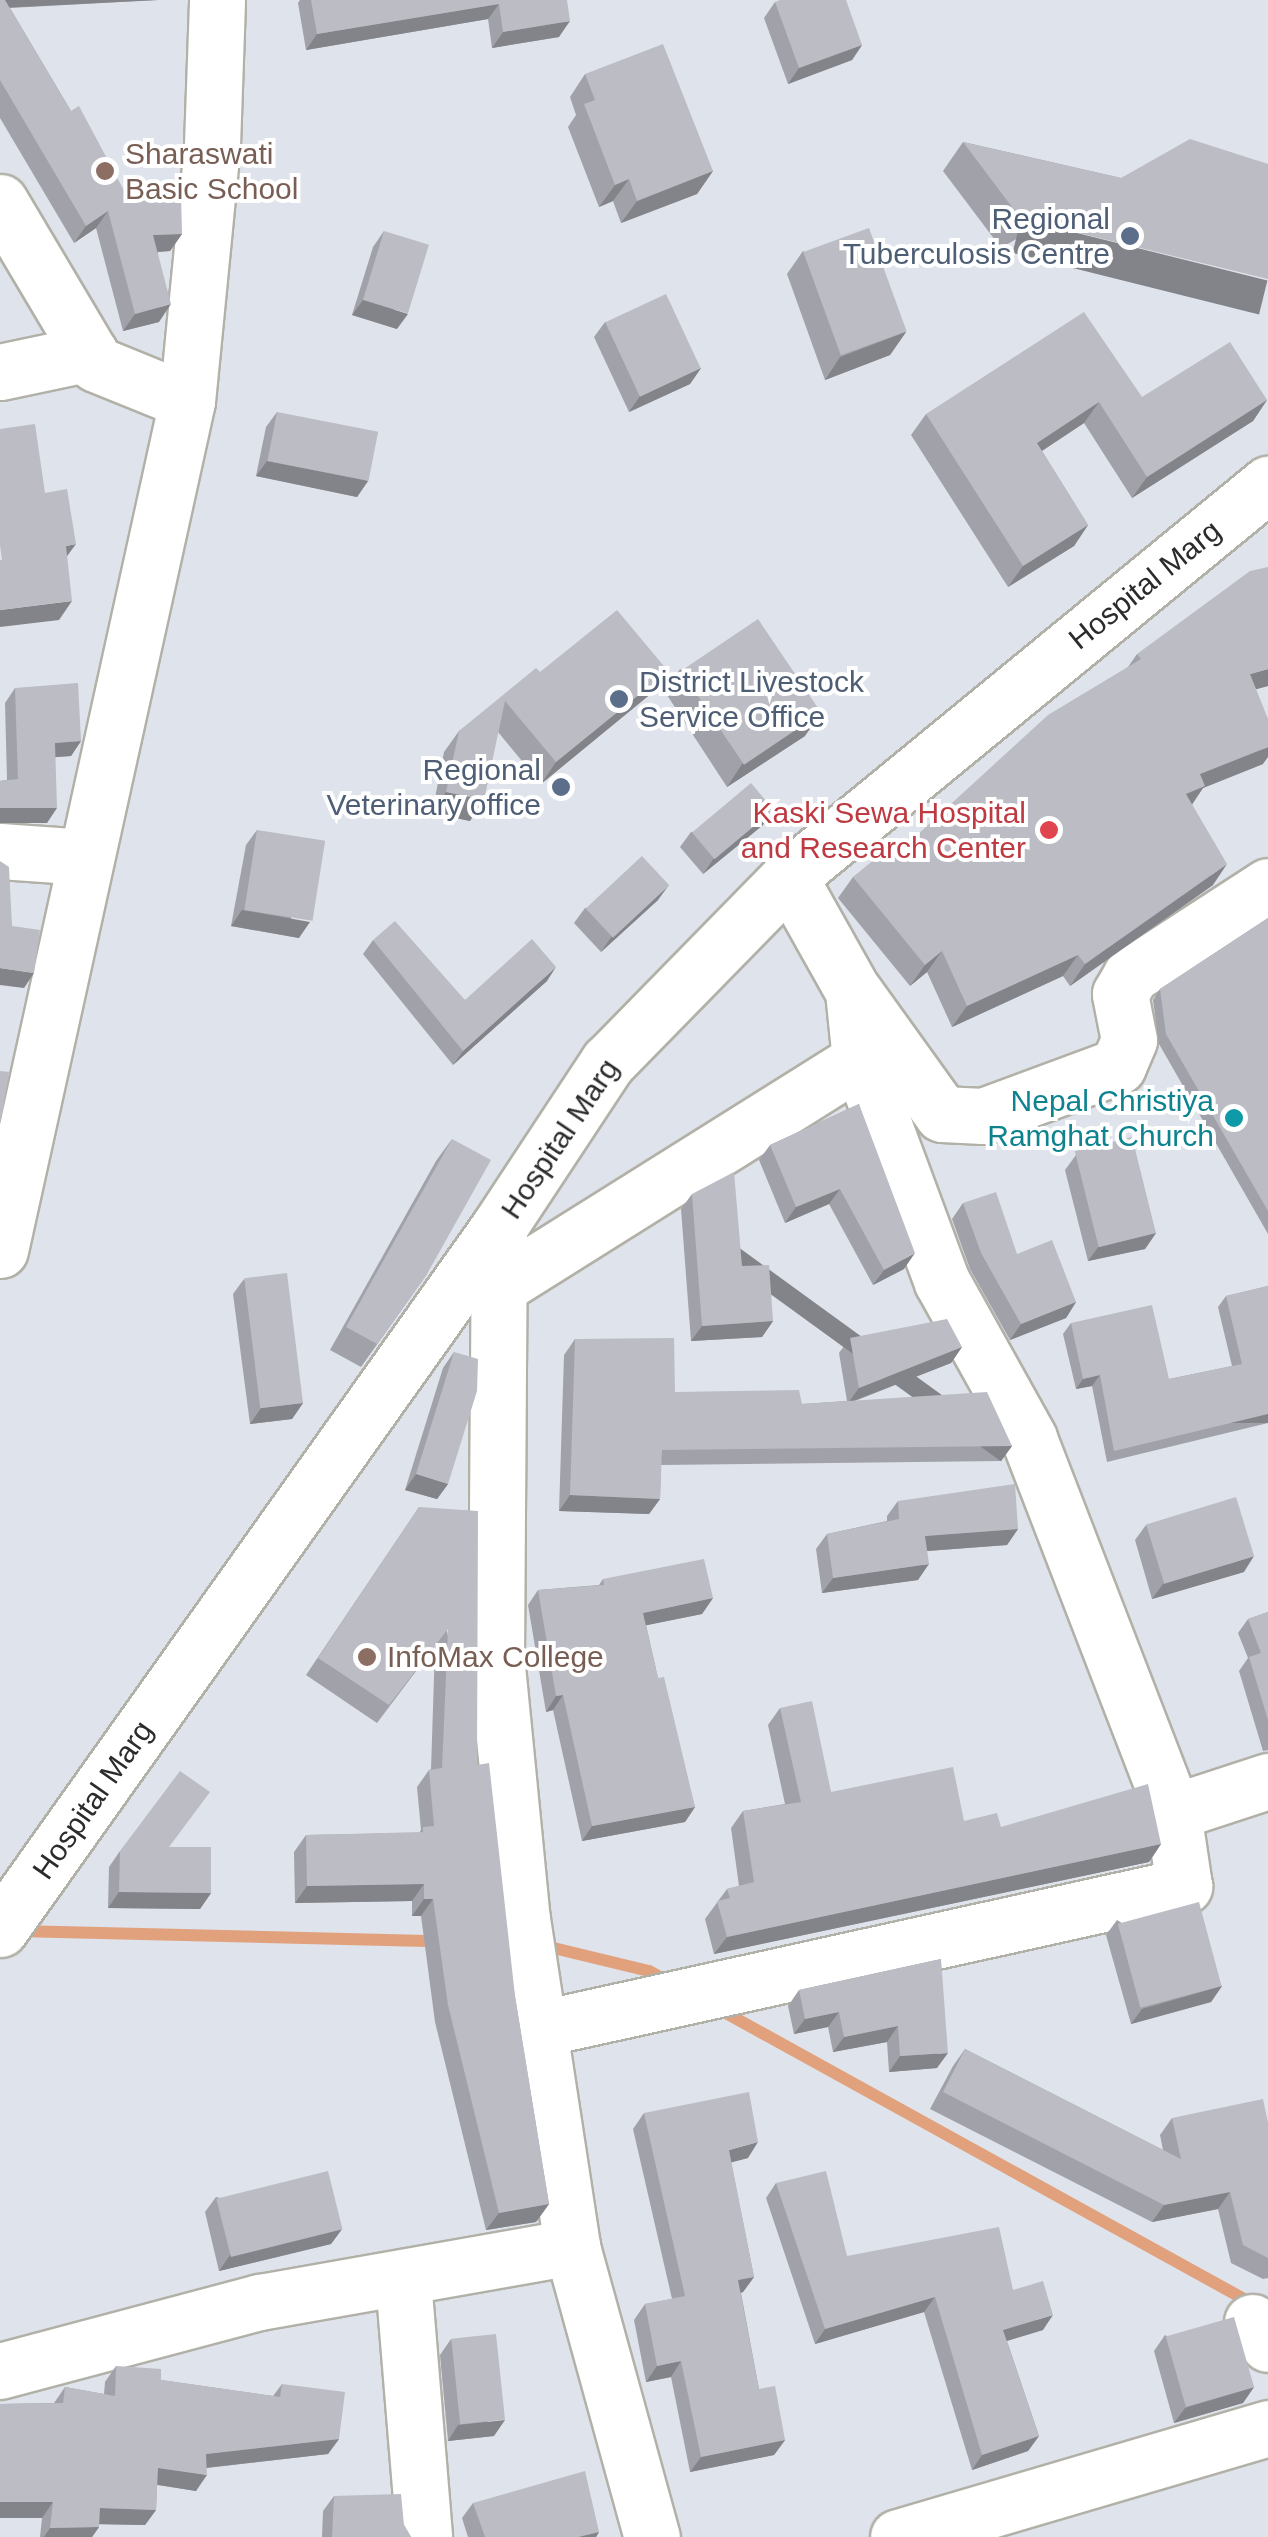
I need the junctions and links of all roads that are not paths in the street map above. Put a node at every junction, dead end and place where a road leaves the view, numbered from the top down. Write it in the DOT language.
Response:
graph roads {
  1 [pos="217,0"];
  2 [pos="0,202"];
  3 [pos="90,352"];
  4 [pos="0,372"];
  5 [pos="186,400"];
  6 [pos="1268,484"];
  7 [pos="0,851"];
  8 [pos="86,857"];
  9 [pos="789,877"];
  10 [pos="1268,886"];
  11 [pos="853,991"];
  12 [pos="860,1060"];
  13 [pos="499,1228"];
  14 [pos="0,1250"];
  15 [pos="498,1287"];
  16 [pos="1268,1781"];
  17 [pos="1172,1812"];
  18 [pos="20,1871"];
  19 [pos="0,1929"];
  20 [pos="538,2029"];
  21 [pos="572,2247"];
  22 [pos="403,2280"];
  23 [pos="0,2371"];
  24 [pos="1268,2428"];
  25 [pos="424,2537"];
  26 [pos="652,2537"];
  27 [pos="898,2537"];
  1 -- 5 [label="street"];
  2 -- 3 [label="street"];
  3 -- 4 [label="street"];
  3 -- 5 [label="street"];
  5 -- 8 [label="street"];
  6 -- 9 [label="street, Hospital Marg"];
  7 -- 8 [label="street"];
  8 -- 14 [label="street"];
  9 -- 11 [label="street"];
  9 -- 13 [label="street, Hospital Marg"];
  10 -- 11 [label="street"];
  11 -- 12 [label="street"];
  12 -- 15 [label="street"];
  12 -- 17 [label="street"];
  13 -- 15 [label="street"];
  13 -- 18 [label="street, Hospital Marg"];
  15 -- 20 [label="street"];
  16 -- 17 [label="street"];
  17 -- 20 [label="street"];
  18 -- 19 [label="street, Hospital Marg"];
  20 -- 21 [label="street"];
  21 -- 22 [label="street"];
  21 -- 26 [label="street"];
  22 -- 23 [label="street"];
  22 -- 25 [label="street"];
  24 -- 27 [label="street"];
}
